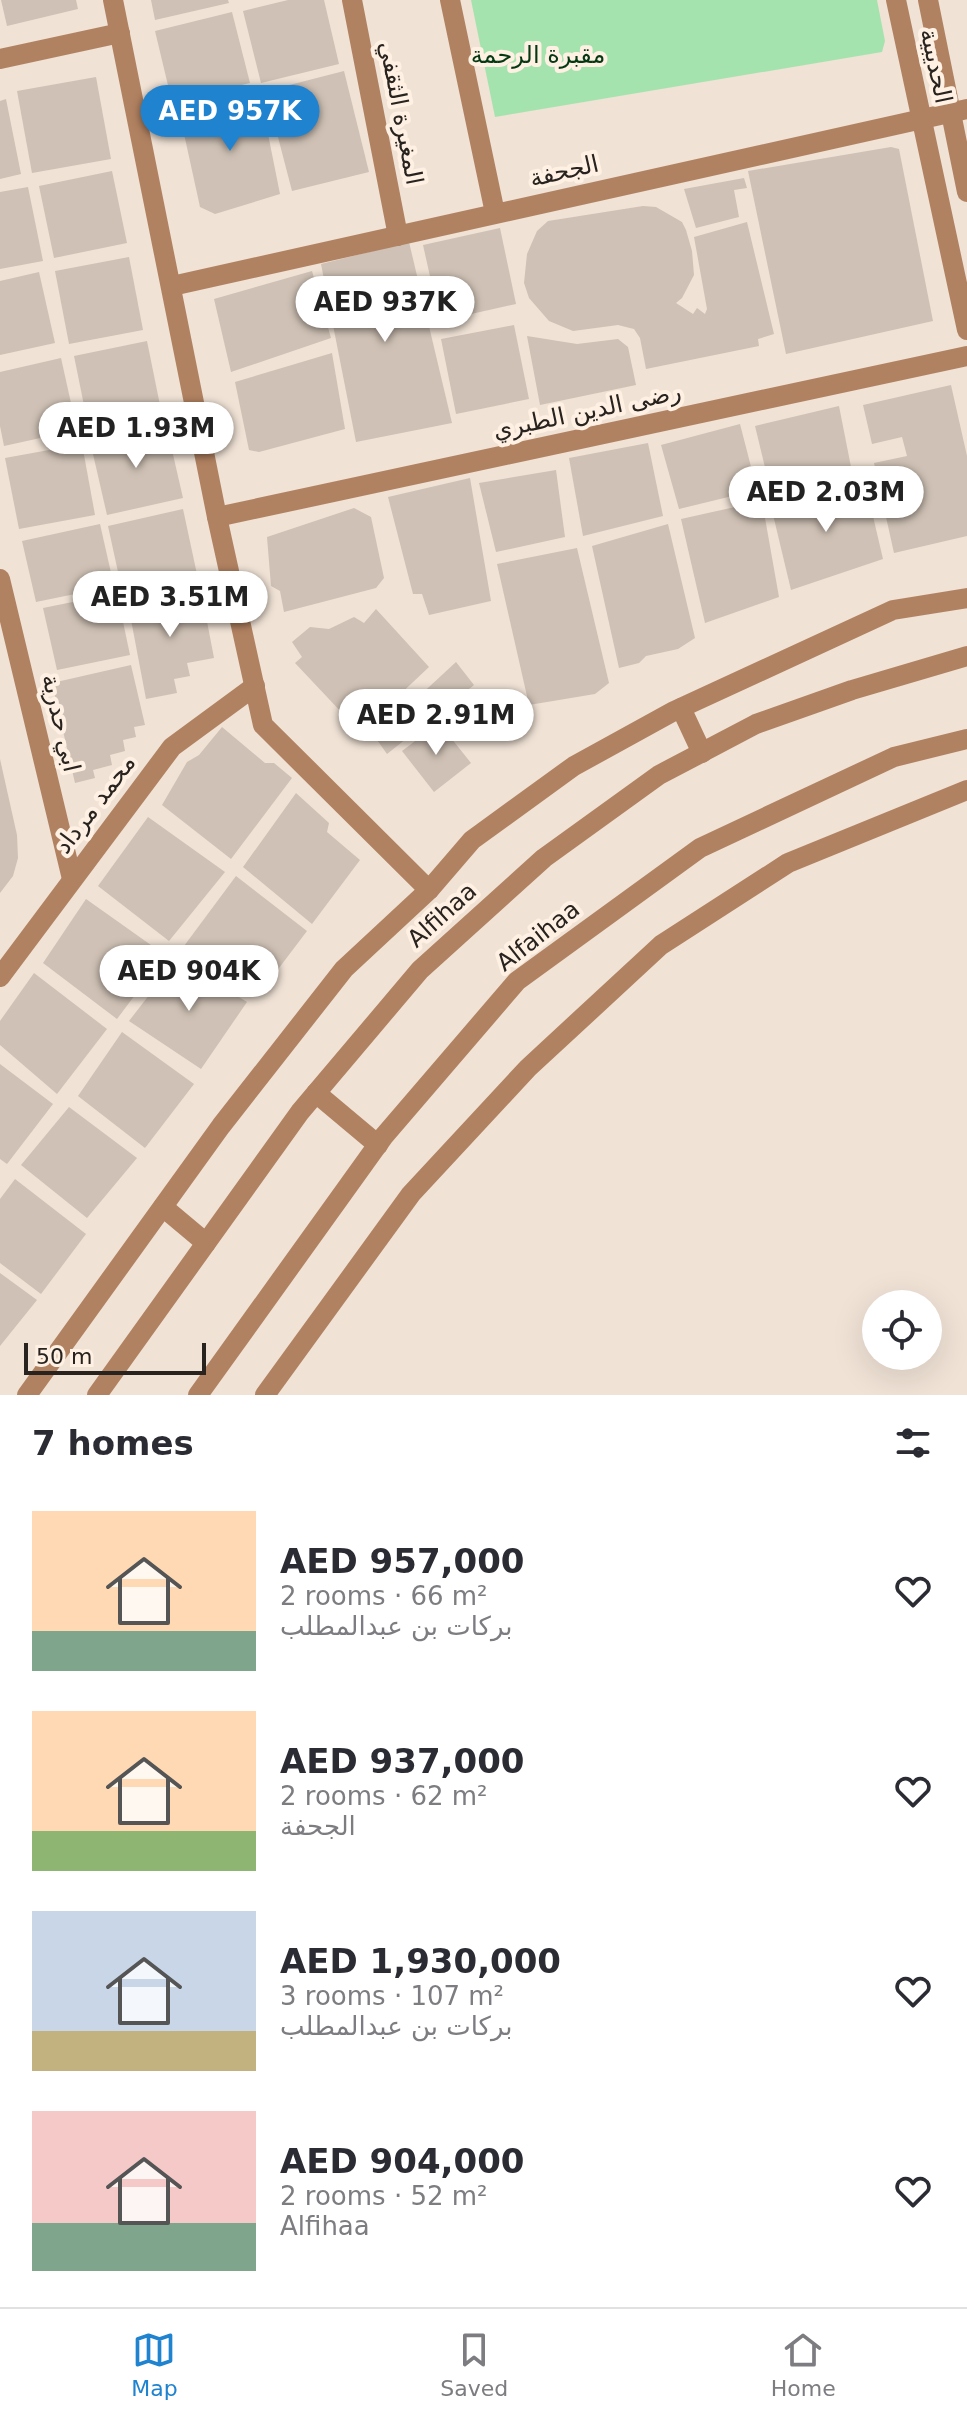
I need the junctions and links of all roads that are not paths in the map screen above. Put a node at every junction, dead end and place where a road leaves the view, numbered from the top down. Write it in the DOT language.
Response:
graph roads {
  1 [pos="113,0"];
  2 [pos="352,0"];
  3 [pos="450,0"];
  4 [pos="896,0"];
  5 [pos="928,0"];
  6 [pos="120,33"];
  7 [pos="0,59"];
  8 [pos="959,111"];
  9 [pos="920,118"];
  10 [pos="967,192"];
  11 [pos="495,213"];
  12 [pos="398,236"];
  13 [pos="172,286"];
  14 [pos="967,330"];
  15 [pos="967,356"];
  16 [pos="217,517"];
  17 [pos="0,579"];
  18 [pos="967,598"];
  19 [pos="967,656"];
  20 [pos="255,686"];
  21 [pos="681,708"];
  22 [pos="967,739"];
  23 [pos="702,753"];
  24 [pos="967,790"];
  25 [pos="72,879"];
  26 [pos="429,890"];
  27 [pos="0,977"];
  28 [pos="316,1093"];
  29 [pos="378,1145"];
  30 [pos="163,1207"];
  31 [pos="206,1243"];
  32 [pos="27,1395"];
  33 [pos="97,1395"];
  34 [pos="198,1395"];
  35 [pos="265,1395"];
  1 -- 6 [label="street"];
  2 -- 12 [label="street, المغيرة الثقفي"];
  3 -- 11 [label="street"];
  4 -- 9 [label="street, الحديبية"];
  5 -- 8 [label="street, الحديبية"];
  6 -- 7 [label="street"];
  6 -- 13 [label="street"];
  8 -- 9 [label="street, الجحفة"];
  8 -- 10 [label="street, الحديبية"];
  9 -- 11 [label="street, الجحفة"];
  9 -- 14 [label="street, الحديبية"];
  11 -- 12 [label="street, الجحفة"];
  12 -- 13 [label="street, الجحفة"];
  13 -- 16 [label="street"];
  15 -- 16 [label="street, رضى الدين الطبري"];
  16 -- 20 [label="street"];
  17 -- 25 [label="street, ابي حدرية"];
  18 -- 21 [label="street"];
  19 -- 23 [label="street, Alfihaa"];
  20 -- 25 [label="street, محمد مرداد"];
  20 -- 26 [label="street"];
  21 -- 23 [label="street"];
  21 -- 26 [label="street"];
  22 -- 29 [label="street, Alfaihaa"];
  23 -- 28 [label="street, Alfihaa"];
  24 -- 35 [label="street"];
  25 -- 27 [label="street, محمد مرداد"];
  26 -- 30 [label="street"];
  28 -- 29 [label="street"];
  28 -- 31 [label="street, Alfihaa"];
  29 -- 34 [label="street, Alfaihaa"];
  30 -- 31 [label="street"];
  30 -- 32 [label="street"];
  31 -- 33 [label="street, Alfihaa"];
}
